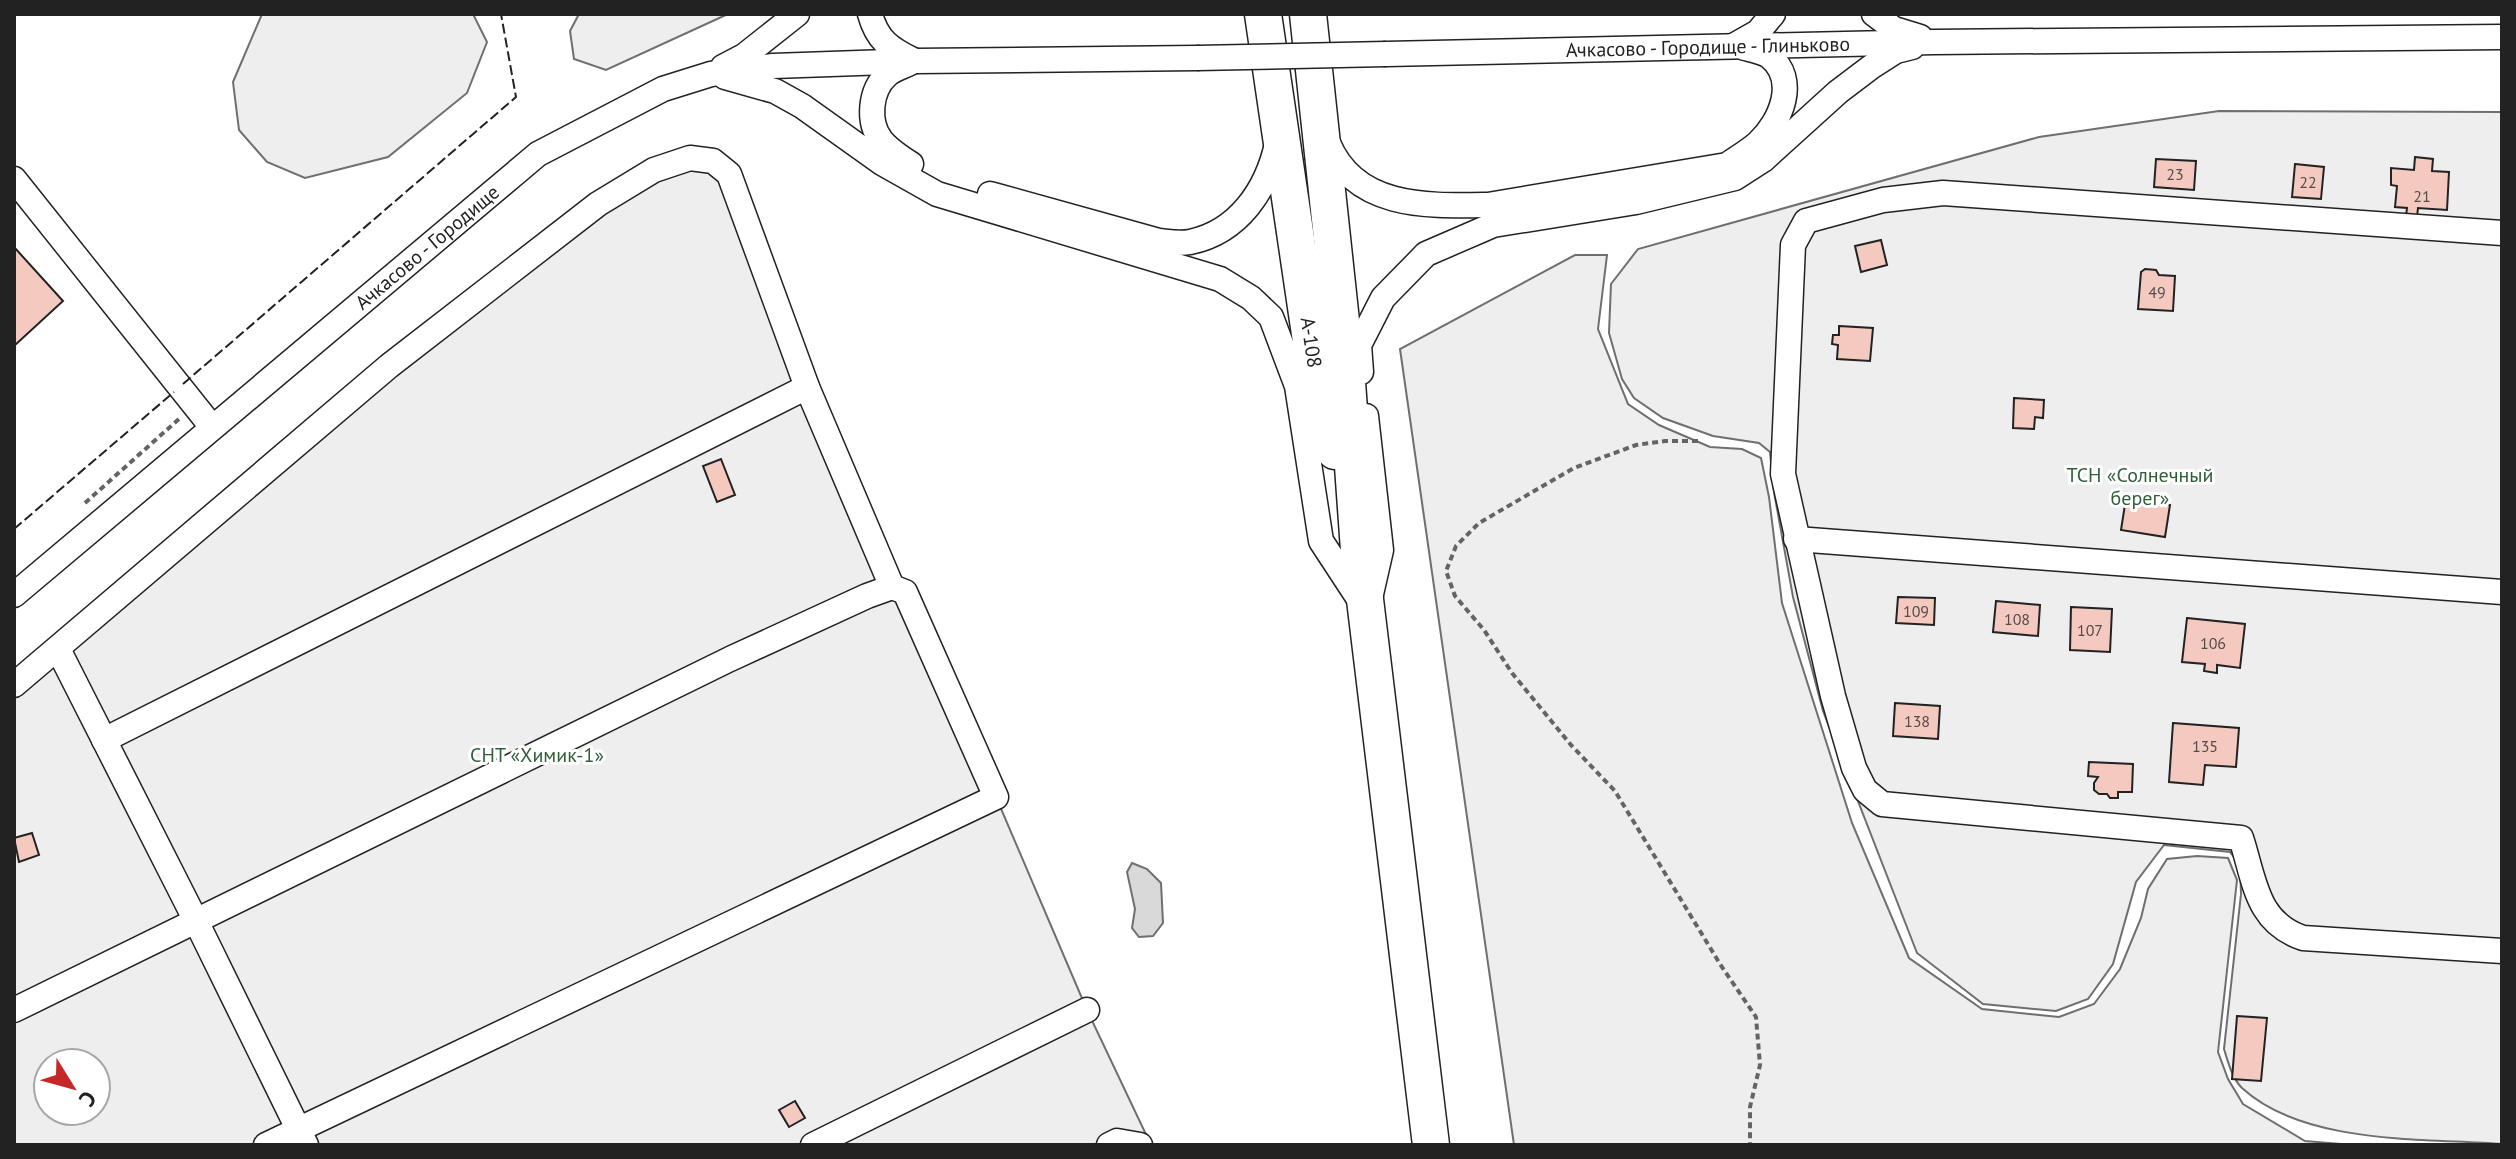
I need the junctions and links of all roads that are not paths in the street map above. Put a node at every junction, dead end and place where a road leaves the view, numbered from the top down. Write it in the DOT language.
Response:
graph roads {
  1 [pos="797,14"];
  2 [pos="870,14"];
  3 [pos="1263,14"];
  4 [pos="1308,14"];
  5 [pos="1773,14"];
  6 [pos="1874,14"];
  7 [pos="2502,37"];
  8 [pos="1934,42"];
  9 [pos="1735,45"];
  10 [pos="916,61"];
  11 [pos="711,74"];
  12 [pos="1316,107"];
  13 [pos="1280,130"];
  14 [pos="14,179"];
  15 [pos="2502,233"];
  16 [pos="807,387"];
  17 [pos="212,427"];
  18 [pos="1796,539"];
  19 [pos="1359,550"];
  20 [pos="892,587"];
  21 [pos="2502,592"];
  22 [pos="14,595"];
  23 [pos="1367,612"];
  24 [pos="58,649"];
  25 [pos="14,685"];
  26 [pos="104,740"];
  27 [pos="196,921"];
  28 [pos="2502,951"];
  29 [pos="14,1010"];
  30 [pos="1087,1010"];
  31 [pos="302,1137"];
  32 [pos="266,1145"];
  33 [pos="813,1145"];
  34 [pos="1109,1145"];
  35 [pos="1140,1145"];
  36 [pos="1431,1145"];
  1 -- 11 [label="street"];
  2 -- 10 [label="street"];
  3 -- 13 [label="highway, А-108"];
  4 -- 12 [label="highway, А-108"];
  5 -- 9 [label="street"];
  6 -- 8 [label="street"];
  7 -- 8 [label="street, Ачкасово - Городище - Глиньково"];
  8 -- 9 [label="street, Ачкасово - Городище - Глиньково"];
  8 -- 23 [label="street"];
  9 -- 10 [label="street, Ачкасово - Городище - Глиньково, bridge"];
  9 -- 12 [label="street"];
  10 -- 11 [label="street, Ачкасово - Городище"];
  10 -- 13 [label="street"];
  11 -- 17 [label="street, Ачкасово - Городище"];
  11 -- 23 [label="street"];
  12 -- 19 [label="highway, А-108"];
  13 -- 19 [label="highway, А-108 / А-108"];
  14 -- 17 [label="street"];
  15 -- 18 [label="street"];
  16 -- 20 [label="street"];
  16 -- 24 [label="street"];
  16 -- 26 [label="street"];
  17 -- 22 [label="street, Ачкасово - Городище"];
  18 -- 21 [label="street"];
  18 -- 28 [label="street"];
  19 -- 23 [label="highway, А-108"];
  20 -- 27 [label="street"];
  20 -- 31 [label="street"];
  23 -- 36 [label="highway, А-108"];
  24 -- 25 [label="street"];
  24 -- 26 [label="street"];
  26 -- 27 [label="street"];
  27 -- 29 [label="street"];
  27 -- 31 [label="street"];
  30 -- 33 [label="street"];
  31 -- 32 [label="street"];
  34 -- 35 [label="street"];
}
